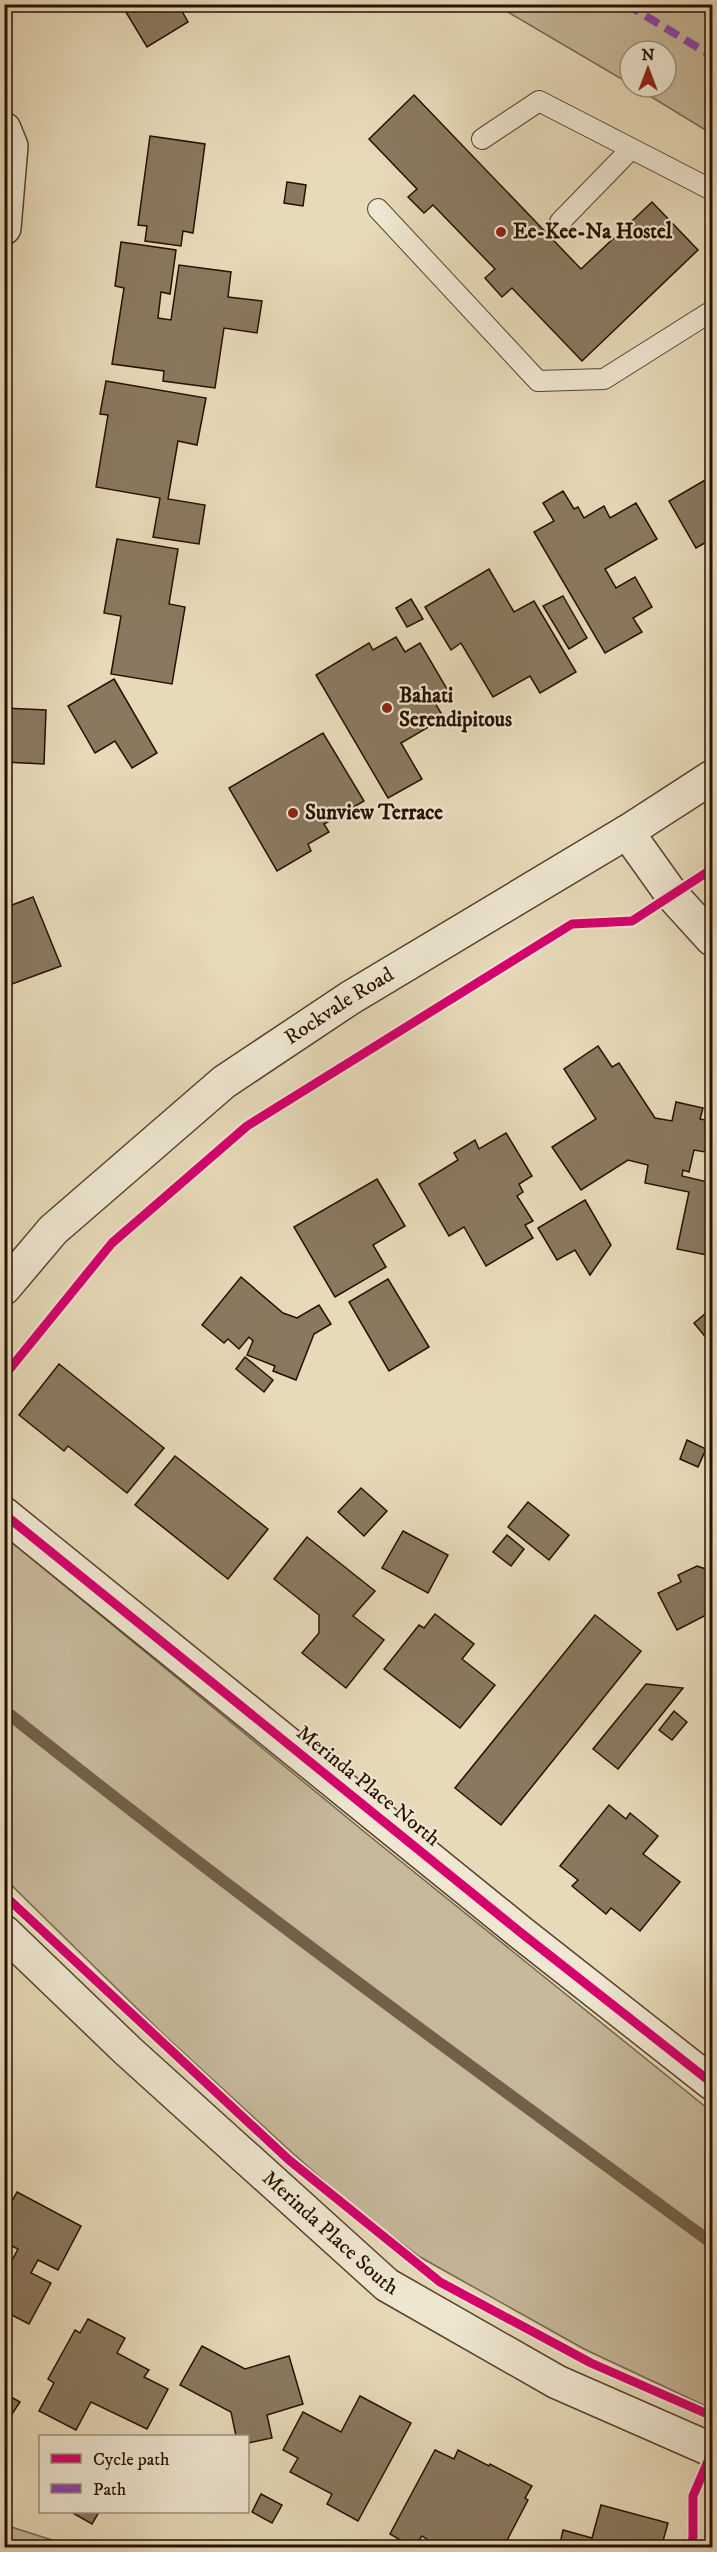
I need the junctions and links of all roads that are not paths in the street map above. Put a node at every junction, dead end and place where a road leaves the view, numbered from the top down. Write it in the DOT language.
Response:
graph roads {
  1 [pos="4,129"];
  2 [pos="482,139"];
  3 [pos="631,149"];
  4 [pos="712,190"];
  5 [pos="378,209"];
  6 [pos="560,222"];
  7 [pos="4,228"];
  8 [pos="712,311"];
  9 [pos="712,777"];
  10 [pos="627,832"];
  11 [pos="712,939"];
  12 [pos="4,1288"];
  13 [pos="4,1514"];
  14 [pos="4,1932"];
  15 [pos="712,2083"];
  16 [pos="712,2450"];
  1 -- 7 [label="street"];
  2 -- 3 [label="lane"];
  3 -- 4 [label="lane"];
  3 -- 6 [label="lane"];
  5 -- 8 [label="lane"];
  9 -- 10 [label="street, Rockvale Road"];
  10 -- 11 [label="street"];
  10 -- 12 [label="street, Rockvale Road"];
  13 -- 15 [label="street, Merinda Place North"];
  14 -- 16 [label="street, Merinda Place South"];
}
